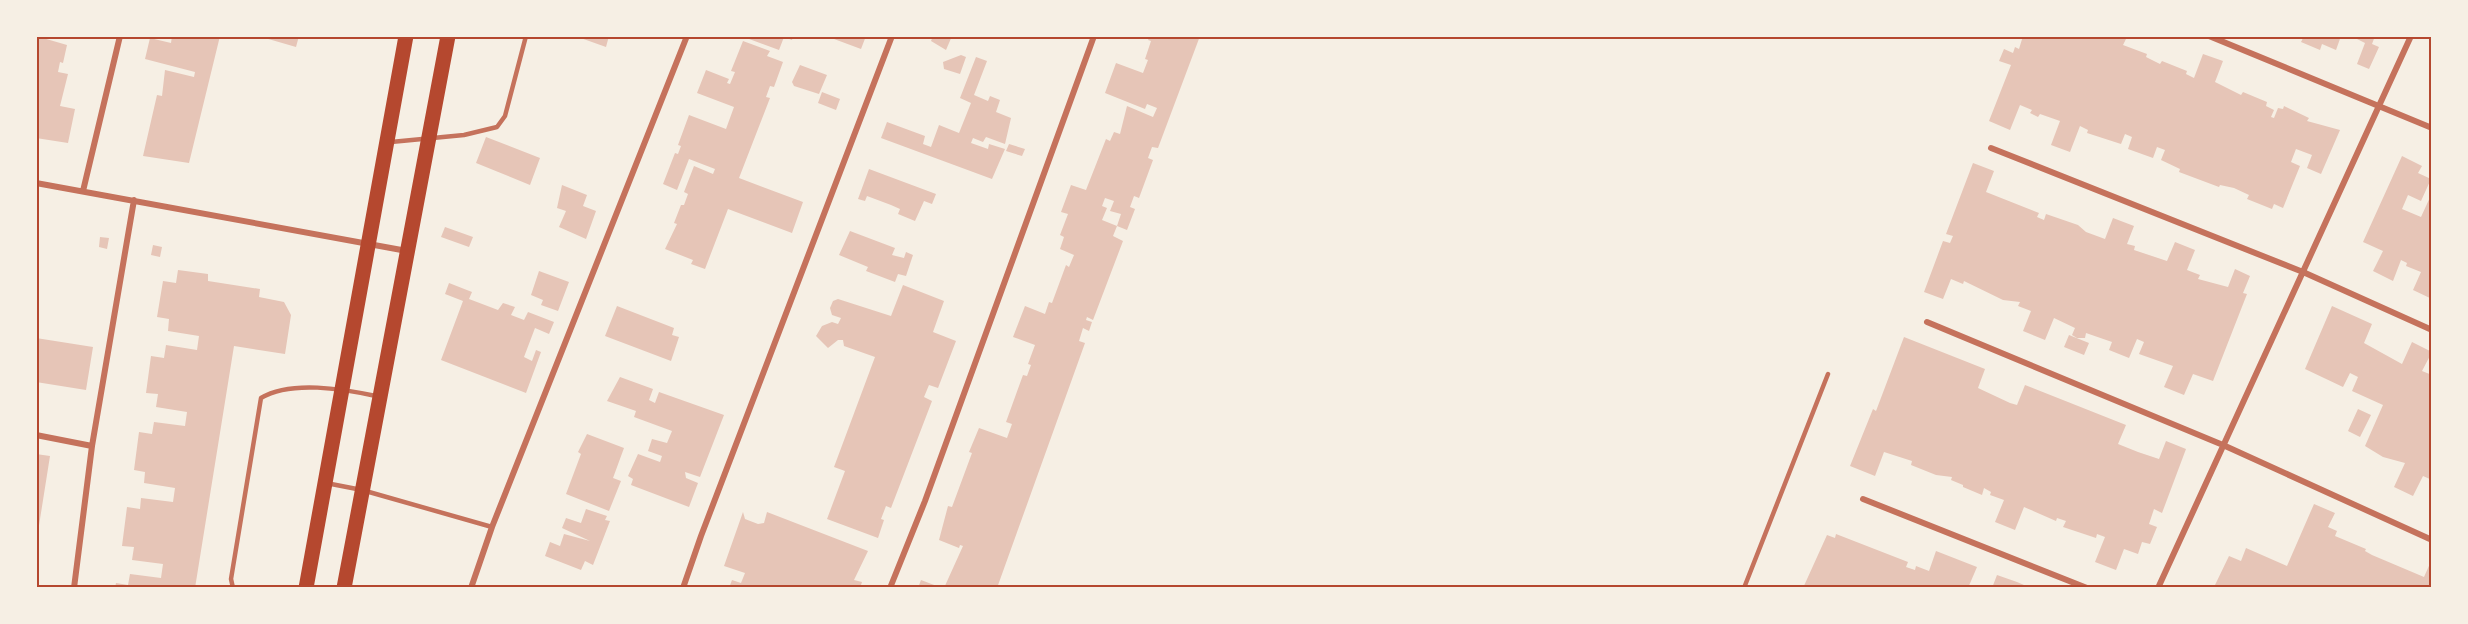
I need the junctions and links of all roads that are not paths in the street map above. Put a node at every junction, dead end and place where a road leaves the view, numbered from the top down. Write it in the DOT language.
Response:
graph roads {
  1 [pos="120,36"];
  2 [pos="406,36"];
  3 [pos="448,36"];
  4 [pos="526,36"];
  5 [pos="687,36"];
  6 [pos="892,36"];
  7 [pos="1094,36"];
  8 [pos="2209,36"];
  9 [pos="2411,36"];
  10 [pos="2379,105"];
  11 [pos="2432,128"];
  12 [pos="428,137"];
  13 [pos="385,143"];
  14 [pos="1991,148"];
  15 [pos="36,183"];
  16 [pos="82,191"];
  17 [pos="134,200"];
  18 [pos="366,244"];
  19 [pos="407,251"];
  20 [pos="2303,272"];
  21 [pos="1928,322"];
  22 [pos="2432,330"];
  23 [pos="1828,374"];
  24 [pos="340,388"];
  25 [pos="379,397"];
  26 [pos="36,435"];
  27 [pos="2223,445"];
  28 [pos="92,446"];
  29 [pos="324,483"];
  30 [pos="362,490"];
  31 [pos="1863,499"];
  32 [pos="492,527"];
  33 [pos="2432,540"];
  34 [pos="74,588"];
  35 [pos="233,588"];
  36 [pos="306,588"];
  37 [pos="344,588"];
  38 [pos="471,588"];
  39 [pos="684,588"];
  40 [pos="890,588"];
  41 [pos="1744,588"];
  42 [pos="2087,588"];
  43 [pos="2158,588"];
  1 -- 16 [label="street"];
  2 -- 13 [label="main road"];
  3 -- 12 [label="main road"];
  4 -- 12 [label="lane"];
  5 -- 32 [label="street"];
  6 -- 39 [label="street"];
  7 -- 40 [label="street"];
  8 -- 10 [label="street"];
  9 -- 10 [label="street"];
  10 -- 11 [label="street"];
  10 -- 20 [label="street"];
  12 -- 13 [label="lane"];
  12 -- 19 [label="main road"];
  13 -- 18 [label="main road"];
  14 -- 20 [label="street"];
  15 -- 16 [label="street"];
  16 -- 17 [label="street"];
  17 -- 18 [label="street"];
  17 -- 28 [label="street"];
  18 -- 19 [label="street"];
  18 -- 24 [label="main road"];
  19 -- 25 [label="main road"];
  20 -- 22 [label="street"];
  20 -- 27 [label="street"];
  21 -- 27 [label="street"];
  23 -- 41 [label="lane"];
  24 -- 25 [label="lane"];
  24 -- 29 [label="main road"];
  24 -- 35 [label="lane"];
  25 -- 30 [label="main road"];
  26 -- 28 [label="street"];
  27 -- 33 [label="street"];
  27 -- 43 [label="street"];
  28 -- 34 [label="street"];
  29 -- 30 [label="lane"];
  29 -- 36 [label="main road"];
  30 -- 32 [label="lane"];
  30 -- 37 [label="main road"];
  31 -- 42 [label="street"];
  32 -- 38 [label="street"];
}
